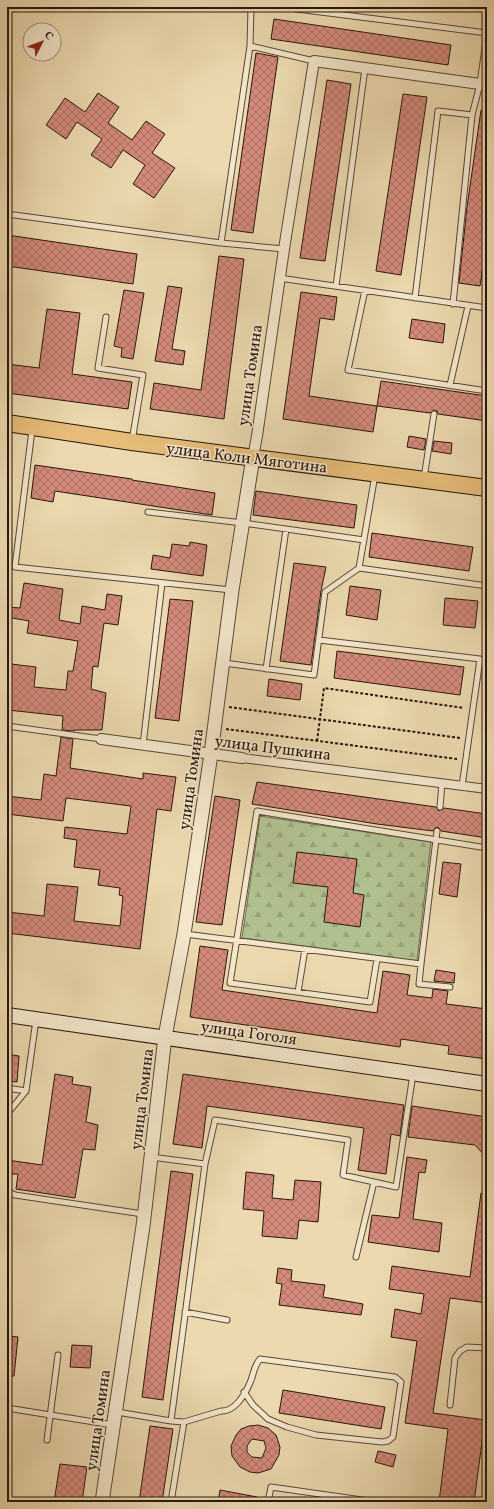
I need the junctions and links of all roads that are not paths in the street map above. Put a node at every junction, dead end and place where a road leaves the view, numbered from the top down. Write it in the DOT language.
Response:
graph roads {
  1 [pos="251,7"];
  2 [pos="281,7"];
  3 [pos="487,33"];
  4 [pos="250,46"];
  5 [pos="314,61"];
  6 [pos="365,68"];
  7 [pos="483,84"];
  8 [pos="472,115"];
  9 [pos="7,214"];
  10 [pos="221,243"];
  11 [pos="284,249"];
  12 [pos="280,278"];
  13 [pos="336,286"];
  14 [pos="365,290"];
  15 [pos="415,298"];
  16 [pos="453,304"];
  17 [pos="468,306"];
  18 [pos="487,308"];
  19 [pos="106,317"];
  20 [pos="450,385"];
  21 [pos="487,391"];
  22 [pos="434,414"];
  23 [pos="7,423"];
  24 [pos="32,427"];
  25 [pos="132,442"];
  26 [pos="253,457"];
  27 [pos="376,474"];
  28 [pos="423,481"];
  29 [pos="487,488"];
  30 [pos="148,512"];
  31 [pos="243,522"];
  32 [pos="286,529"];
  33 [pos="364,540"];
  34 [pos="359,568"];
  35 [pos="162,583"];
  36 [pos="487,586"];
  37 [pos="232,590"];
  38 [pos="319,640"];
  39 [pos="224,663"];
  40 [pos="266,669"];
  41 [pos="7,726"];
  42 [pos="101,739"];
  43 [pos="143,745"];
  44 [pos="211,754"];
  45 [pos="242,758"];
  46 [pos="442,783"];
  47 [pos="462,786"];
  48 [pos="487,789"];
  49 [pos="440,807"];
  50 [pos="437,831"];
  51 [pos="436,839"];
  52 [pos="487,848"];
  53 [pos="184,934"];
  54 [pos="236,941"];
  55 [pos="305,949"];
  56 [pos="377,958"];
  57 [pos="421,964"];
  58 [pos="450,987"];
  59 [pos="298,992"];
  60 [pos="7,1015"];
  61 [pos="36,1019"];
  62 [pos="165,1037"];
  63 [pos="413,1073"];
  64 [pos="487,1084"];
  65 [pos="7,1088"];
  66 [pos="26,1091"];
  67 [pos="7,1114"];
  68 [pos="151,1157"];
  69 [pos="205,1164"];
  70 [pos="374,1182"];
  71 [pos="7,1191"];
  72 [pos="144,1214"];
  73 [pos="356,1257"];
  74 [pos="185,1312"];
  75 [pos="227,1320"];
  76 [pos="487,1348"];
  77 [pos="58,1355"];
  78 [pos="244,1392"];
  79 [pos="450,1404"];
  80 [pos="8,1408"];
  81 [pos="50,1415"];
  82 [pos="114,1419"];
  83 [pos="7,1421"];
  84 [pos="171,1421"];
  85 [pos="184,1422"];
  86 [pos="46,1440"];
  87 [pos="102,1502"];
  88 [pos="171,1502"];
  89 [pos="268,1502"];
  90 [pos="376,1502"];
  1 -- 4 [label="lane"];
  2 -- 3 [label="lane"];
  3 -- 7 [label="lane"];
  4 -- 5 [label="lane"];
  4 -- 10 [label="lane"];
  5 -- 6 [label="street"];
  5 -- 11 [label="street, улица Томина"];
  6 -- 7 [label="street"];
  6 -- 13 [label="lane"];
  7 -- 8 [label="lane"];
  8 -- 15 [label="lane"];
  8 -- 16 [label="lane"];
  9 -- 10 [label="lane"];
  10 -- 11 [label="lane"];
  11 -- 12 [label="street, улица Томина"];
  12 -- 13 [label="lane"];
  12 -- 26 [label="street, улица Томина"];
  13 -- 14 [label="lane"];
  14 -- 15 [label="lane"];
  14 -- 20 [label="lane"];
  15 -- 16 [label="lane"];
  16 -- 17 [label="lane"];
  17 -- 18 [label="lane"];
  17 -- 20 [label="lane"];
  19 -- 25 [label="lane"];
  20 -- 21 [label="lane"];
  22 -- 28 [label="lane"];
  23 -- 24 [label="main road, улица Коли Мяготина"];
  24 -- 25 [label="main road, улица Коли Мяготина"];
  24 -- 35 [label="lane"];
  25 -- 26 [label="main road, улица Коли Мяготина"];
  26 -- 27 [label="main road, улица Коли Мяготина"];
  26 -- 31 [label="street, улица Томина"];
  27 -- 28 [label="main road, улица Коли Мяготина"];
  27 -- 33 [label="lane"];
  28 -- 29 [label="main road, улица Коли Мяготина"];
  30 -- 31 [label="lane"];
  31 -- 32 [label="lane"];
  31 -- 37 [label="street, улица Томина"];
  32 -- 33 [label="lane"];
  32 -- 40 [label="lane"];
  33 -- 34 [label="lane"];
  34 -- 36 [label="lane"];
  34 -- 38 [label="lane"];
  35 -- 37 [label="lane"];
  35 -- 43 [label="lane"];
  37 -- 39 [label="street, улица Томина"];
  38 -- 40 [label="lane"];
  38 -- 47 [label="lane"];
  39 -- 40 [label="lane"];
  39 -- 44 [label="street, улица Томина"];
  41 -- 42 [label="lane, улица Пушкина"];
  42 -- 43 [label="street, улица Пушкина"];
  43 -- 44 [label="street, улица Пушкина"];
  44 -- 45 [label="street, улица Пушкина"];
  44 -- 53 [label="street, улица Томина"];
  45 -- 46 [label="street, улица Пушкина"];
  46 -- 47 [label="street, улица Пушкина"];
  46 -- 49 [label="lane"];
  47 -- 48 [label="street, улица Пушкина"];
  50 -- 51 [label="lane"];
  51 -- 52 [label="lane"];
  51 -- 54 [label="lane"];
  51 -- 57 [label="lane"];
  53 -- 54 [label="lane"];
  53 -- 62 [label="street, улица Томина"];
  54 -- 55 [label="lane"];
  54 -- 59 [label="lane"];
  55 -- 56 [label="lane"];
  55 -- 59 [label="lane"];
  56 -- 57 [label="lane"];
  56 -- 59 [label="lane"];
  57 -- 58 [label="lane"];
  60 -- 61 [label="main road, улица Гоголя"];
  61 -- 62 [label="main road, улица Гоголя"];
  61 -- 66 [label="lane"];
  62 -- 63 [label="main road, улица Гоголя"];
  62 -- 68 [label="street, улица Томина"];
  63 -- 64 [label="main road, улица Гоголя"];
  63 -- 70 [label="lane"];
  65 -- 66 [label="lane"];
  66 -- 67 [label="lane"];
  68 -- 69 [label="lane"];
  68 -- 72 [label="street, улица Томина"];
  69 -- 70 [label="lane"];
  69 -- 74 [label="lane"];
  70 -- 73 [label="lane"];
  71 -- 72 [label="lane"];
  72 -- 82 [label="street, улица Томина"];
  74 -- 75 [label="lane"];
  74 -- 84 [label="lane"];
  76 -- 79 [label="lane"];
  77 -- 81 [label="lane"];
  78 -- 78 [label="lane"];
  78 -- 85 [label="lane"];
  80 -- 81 [label="lane"];
  80 -- 83 [label="lane"];
  81 -- 82 [label="lane"];
  81 -- 86 [label="lane"];
  82 -- 84 [label="lane"];
  82 -- 87 [label="street, улица Томина"];
  84 -- 85 [label="lane"];
  85 -- 88 [label="lane"];
  89 -- 90 [label="lane"];
}
